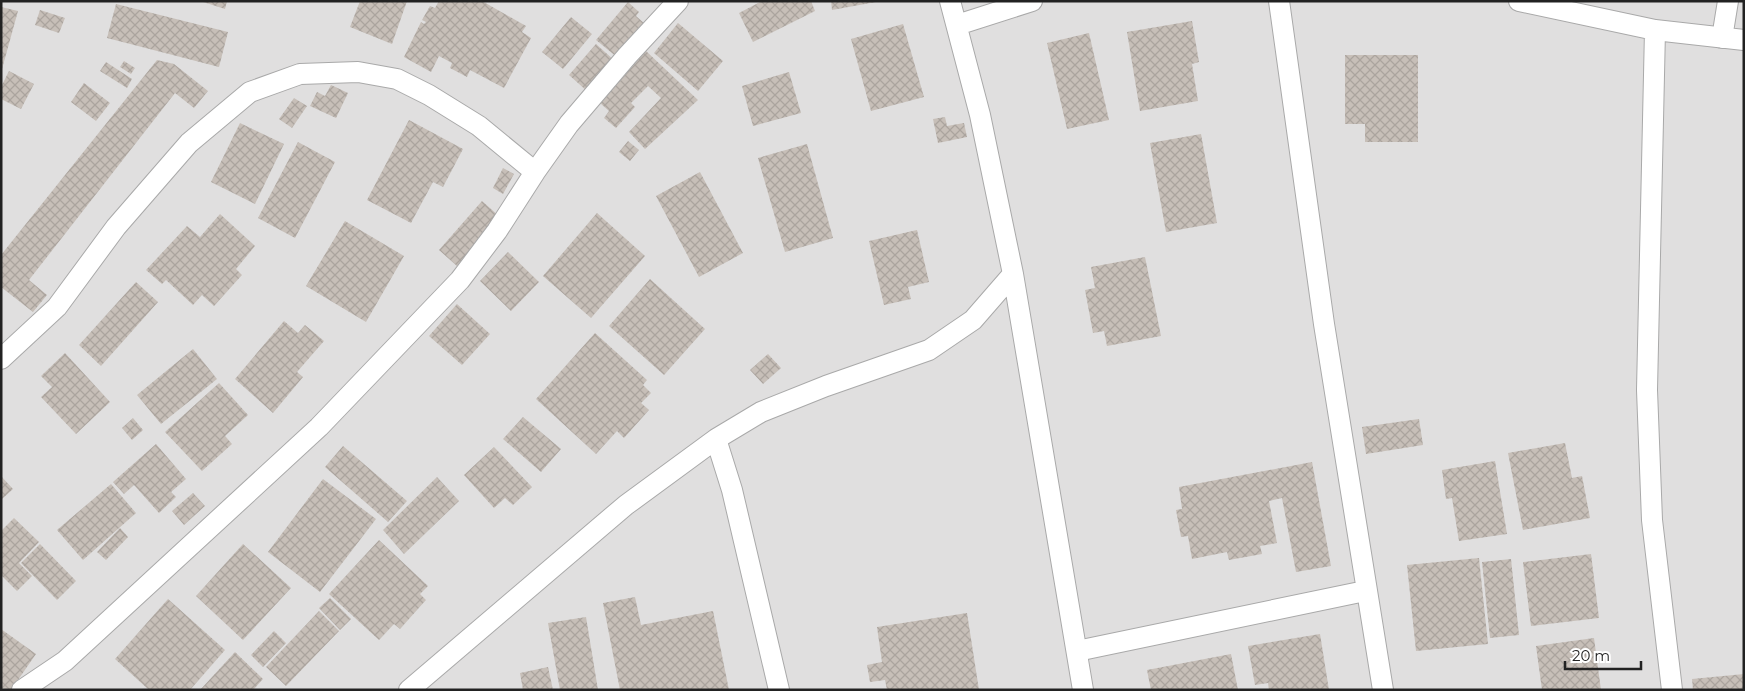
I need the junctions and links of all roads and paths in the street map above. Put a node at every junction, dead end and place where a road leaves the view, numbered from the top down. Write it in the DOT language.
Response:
graph roads {
  1 [pos="678,1"];
  2 [pos="950,1"];
  3 [pos="1032,1"];
  4 [pos="1279,1"];
  5 [pos="1519,1"];
  6 [pos="1728,1"];
  7 [pos="958,25"];
  8 [pos="1655,30"];
  9 [pos="1722,38"];
  10 [pos="1744,40"];
  11 [pos="535,172"];
  12 [pos="1013,274"];
  13 [pos="1,359"];
  14 [pos="716,439"];
  15 [pos="1365,591"];
  16 [pos="1077,651"];
  17 [pos="22,690"];
  18 [pos="409,690"];
  19 [pos="779,690"];
  20 [pos="1083,690"];
  21 [pos="1383,690"];
  22 [pos="1672,690"];
  1 -- 11 [label="street"];
  2 -- 7 [label="street"];
  3 -- 7 [label="street"];
  4 -- 15 [label="street"];
  5 -- 8 [label="street"];
  6 -- 9 [label="street"];
  7 -- 12 [label="street"];
  8 -- 9 [label="street"];
  8 -- 22 [label="street"];
  9 -- 10 [label="street"];
  11 -- 13 [label="street"];
  11 -- 17 [label="street"];
  12 -- 14 [label="street"];
  12 -- 16 [label="street"];
  14 -- 18 [label="street"];
  14 -- 19 [label="street"];
  15 -- 16 [label="street"];
  15 -- 21 [label="street"];
  16 -- 20 [label="street"];
}
